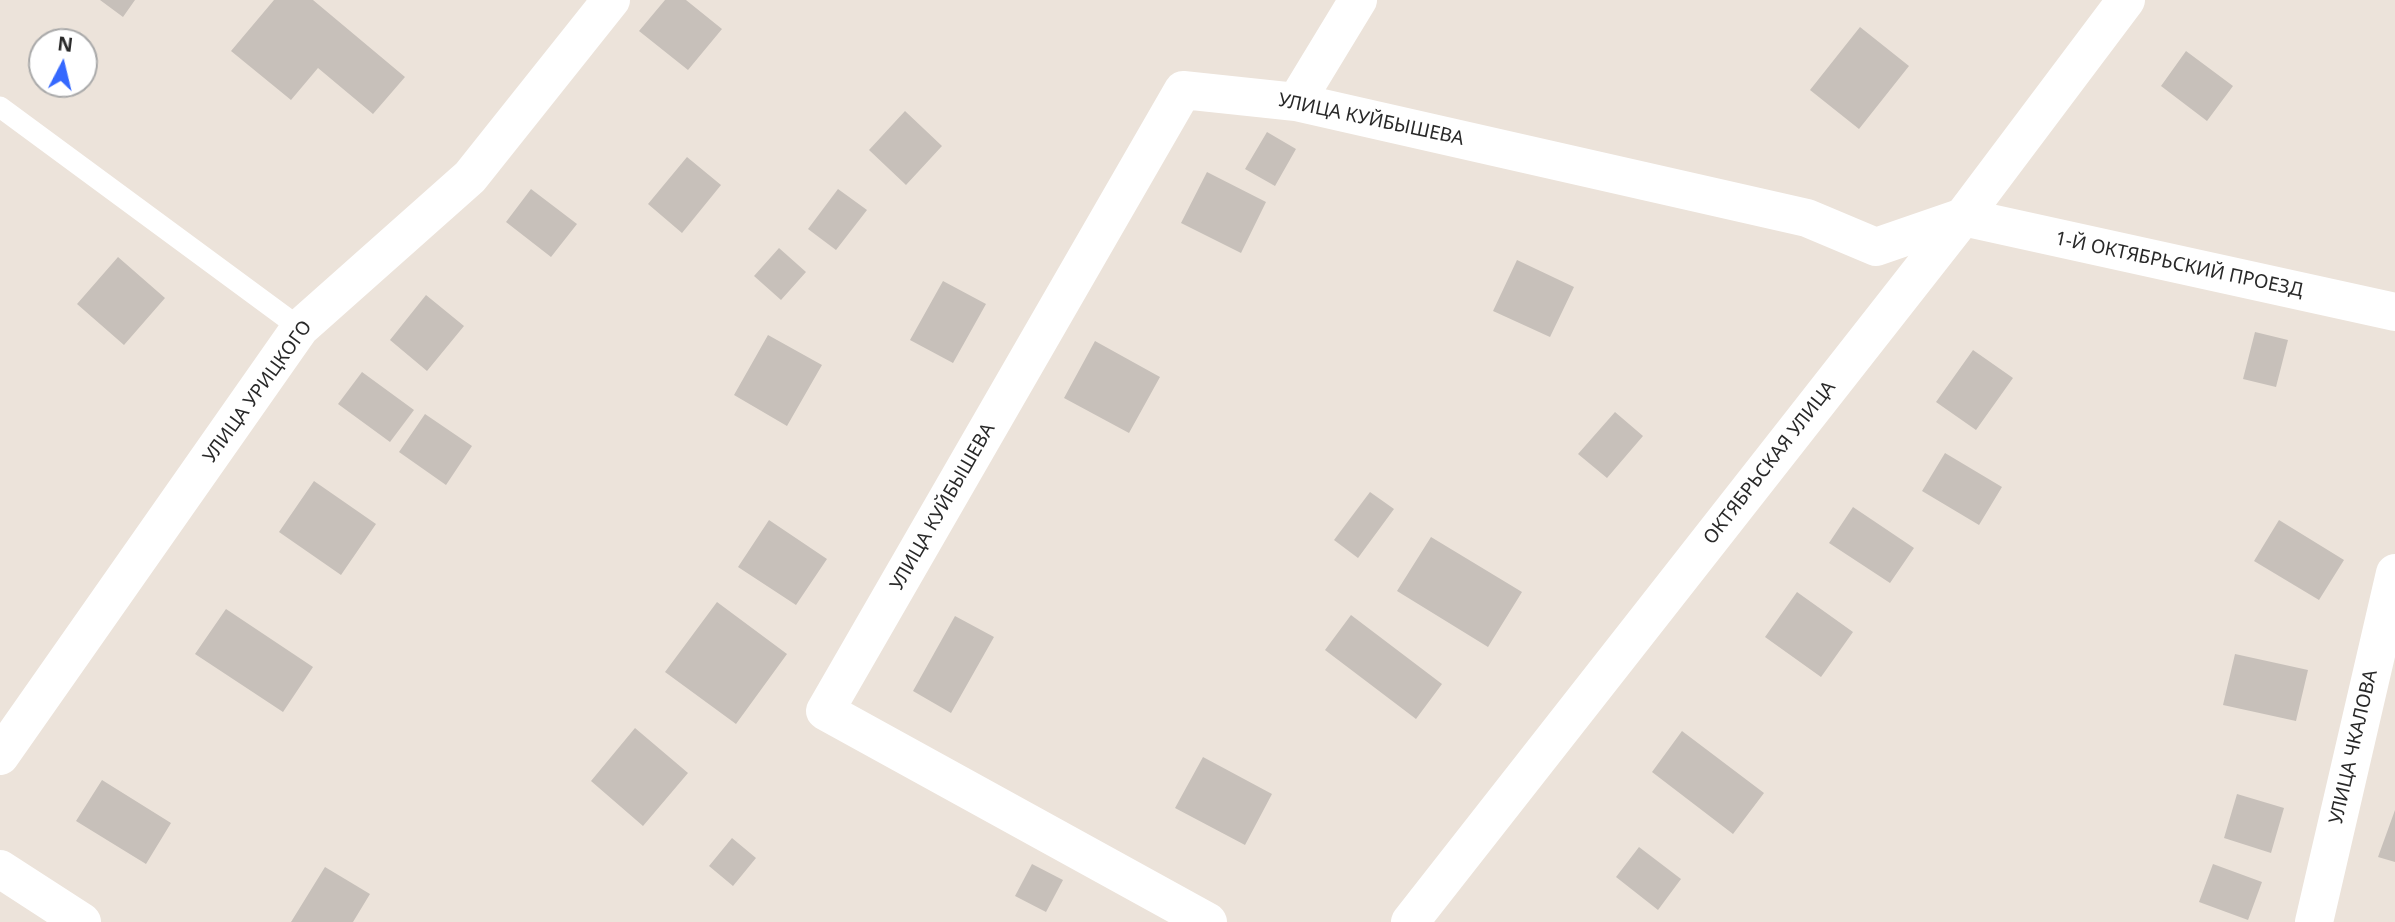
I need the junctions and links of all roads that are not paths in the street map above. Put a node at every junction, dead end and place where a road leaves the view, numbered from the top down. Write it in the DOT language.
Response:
graph roads {
  1 [pos="611,0"];
  2 [pos="1358,0"];
  3 [pos="2126,0"];
  4 [pos="1296,102"];
  5 [pos="0,107"];
  6 [pos="1963,217"];
  7 [pos="2395,312"];
  8 [pos="300,328"];
  9 [pos="2395,573"];
  10 [pos="0,756"];
  11 [pos="0,870"];
  12 [pos="82,922"];
  13 [pos="1208,922"];
  14 [pos="1410,922"];
  15 [pos="2314,922"];
  1 -- 8 [label="street, УЛИЦА УРИЦКОГО"];
  2 -- 4 [label="street"];
  3 -- 6 [label="street, ОКТЯБРЬСКАЯ УЛИЦА"];
  4 -- 6 [label="street, УЛИЦА КУЙБЫШЕВА"];
  4 -- 13 [label="street, УЛИЦА КУЙБЫШЕВА"];
  5 -- 8 [label="lane"];
  6 -- 7 [label="street, 1-Й ОКТЯБРЬСКИЙ ПРОЕЗД"];
  6 -- 14 [label="street, ОКТЯБРЬСКАЯ УЛИЦА"];
  8 -- 10 [label="street, УЛИЦА УРИЦКОГО"];
  9 -- 15 [label="street, УЛИЦА ЧКАЛОВА"];
  11 -- 12 [label="street"];
}
